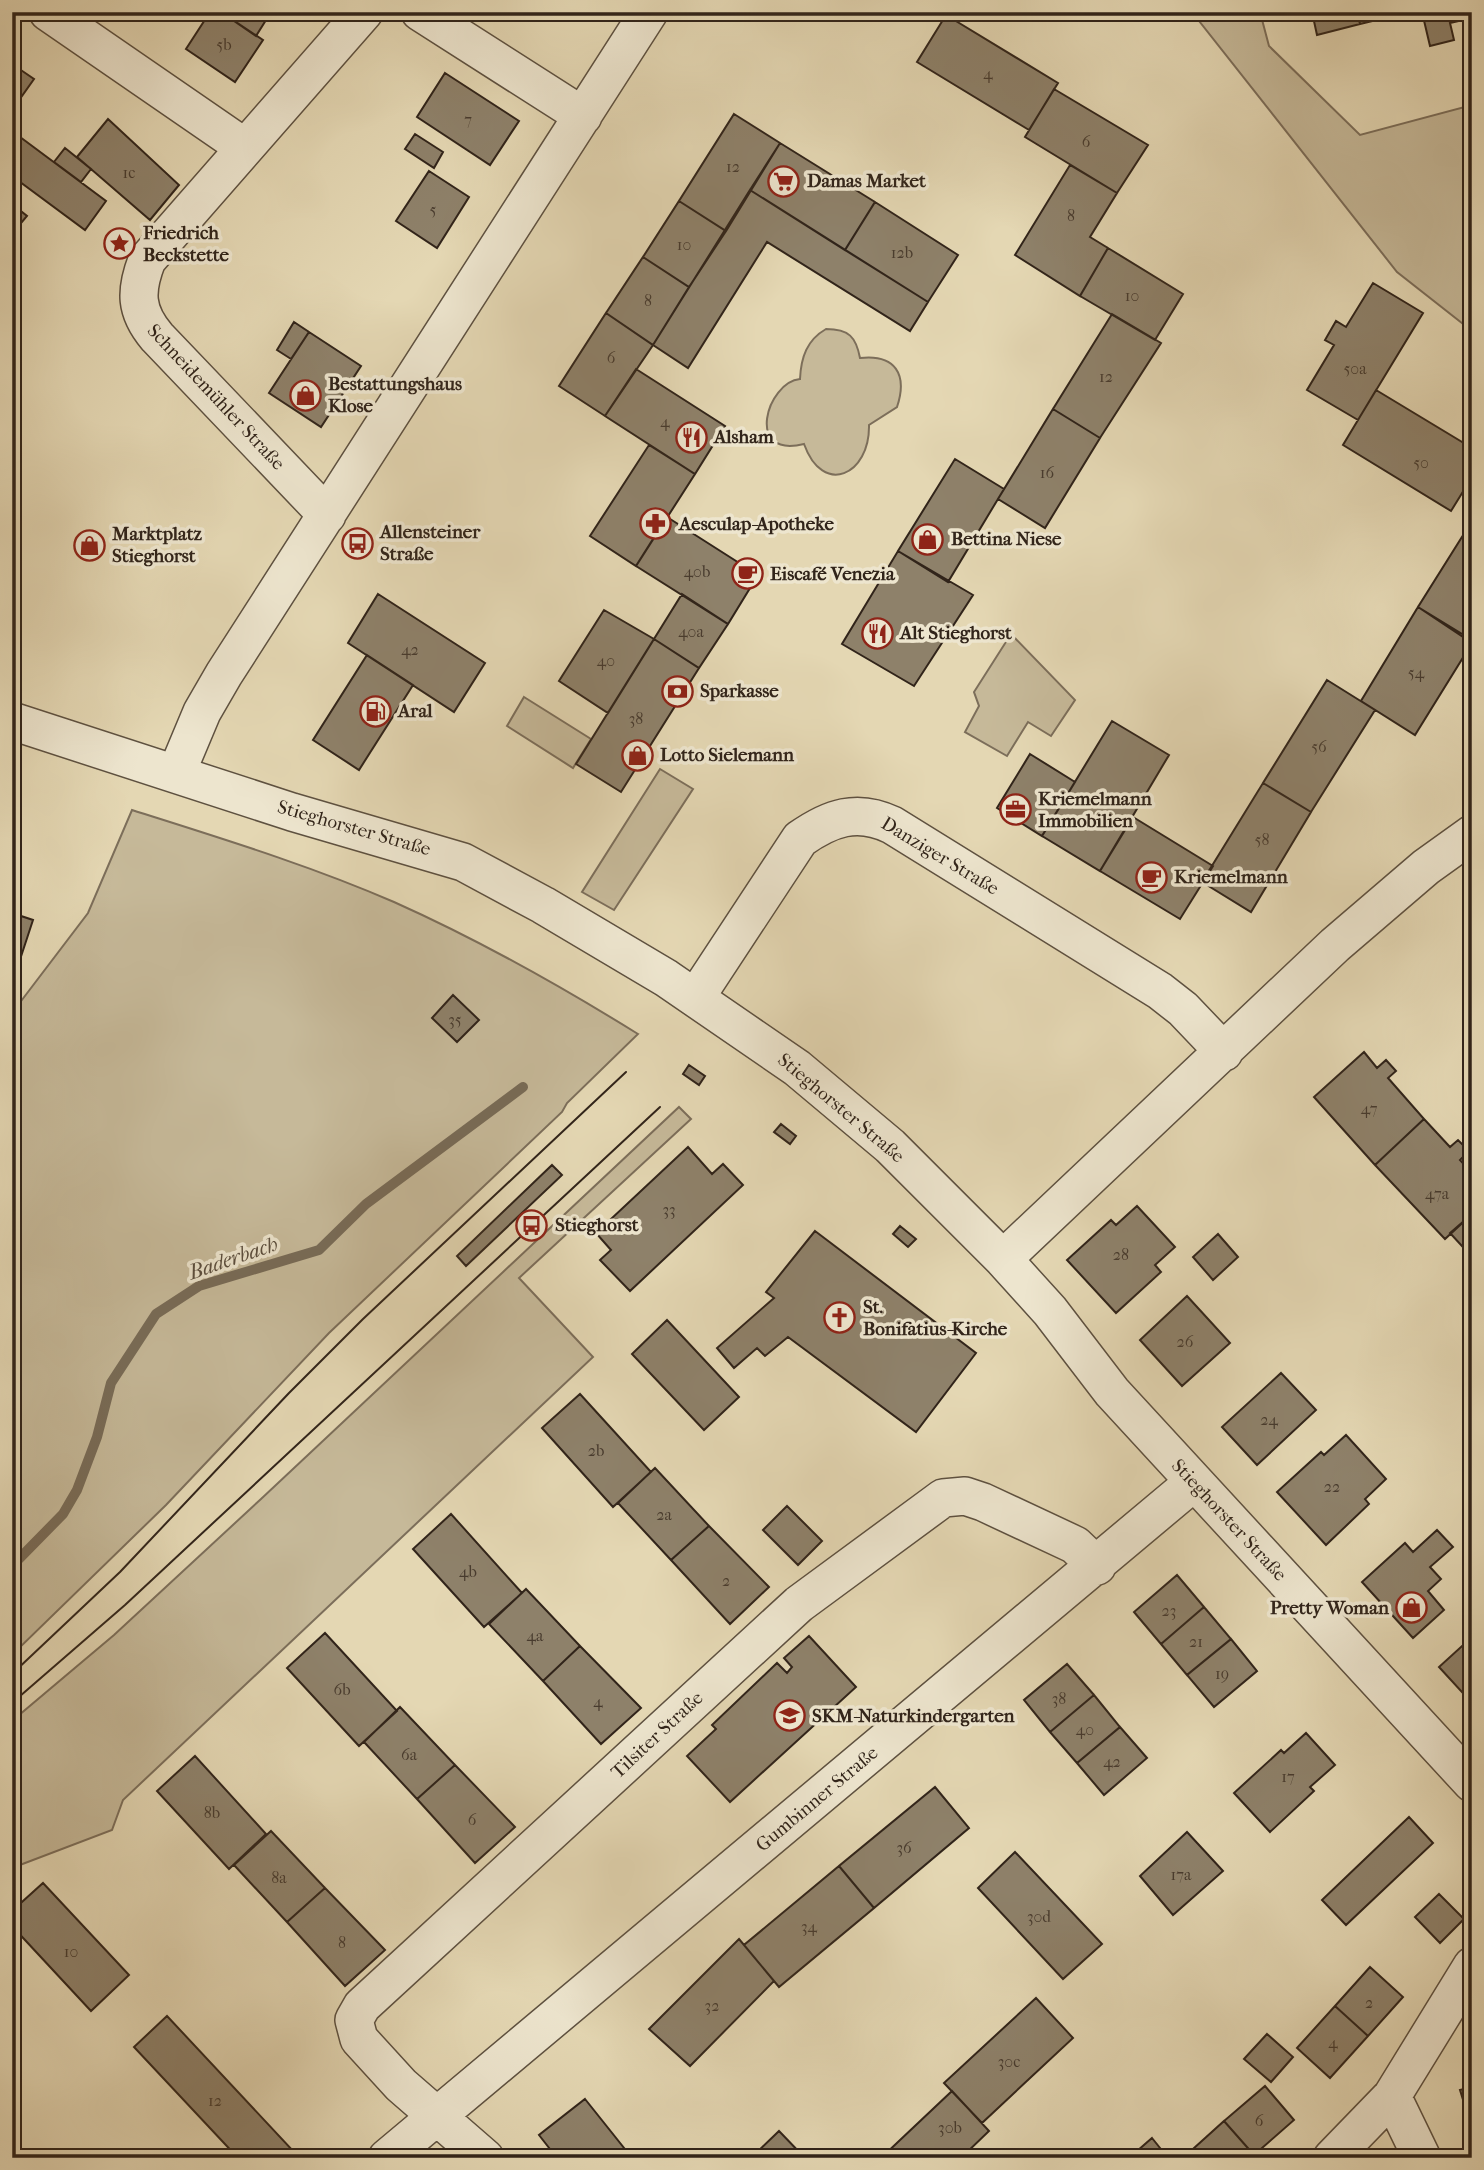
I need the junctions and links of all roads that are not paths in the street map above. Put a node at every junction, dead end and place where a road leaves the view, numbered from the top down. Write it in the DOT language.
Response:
graph roads {
  1 [pos="48,12"];
  2 [pos="363,12"];
  3 [pos="420,12"];
  4 [pos="649,12"];
  5 [pos="583,116"];
  6 [pos="244,147"];
  7 [pos="327,515"];
  8 [pos="12,722"];
  9 [pos="176,774"];
  10 [pos="1472,834"];
  11 [pos="696,997"];
  12 [pos="1224,1052"];
  13 [pos="1003,1259"];
  14 [pos="1194,1482"];
  15 [pos="1097,1566"];
  16 [pos="1472,1783"];
  17 [pos="1472,1966"];
  18 [pos="1392,2096"];
  19 [pos="438,2113"];
  20 [pos="387,2158"];
  21 [pos="485,2158"];
  22 [pos="1332,2158"];
  23 [pos="1422,2158"];
  1 -- 6 [label="street"];
  2 -- 6 [label="street, Schneidemühler Straße"];
  3 -- 5 [label="street"];
  4 -- 5 [label="street"];
  5 -- 7 [label="street"];
  6 -- 7 [label="street, Schneidemühler Straße"];
  7 -- 9 [label="street"];
  8 -- 9 [label="street, Stieghorster Straße"];
  9 -- 11 [label="street, Stieghorster Straße"];
  10 -- 12 [label="street"];
  11 -- 12 [label="street, Danziger Straße"];
  11 -- 13 [label="street, Stieghorster Straße"];
  12 -- 13 [label="street"];
  13 -- 14 [label="street, Stieghorster Straße"];
  14 -- 15 [label="street, Gumbinner Straße"];
  14 -- 16 [label="street, Stieghorster Straße"];
  15 -- 19 [label="street, Gumbinner Straße"];
  15 -- 19 [label="street, Tilsiter Straße"];
  17 -- 18 [label="street"];
  18 -- 22 [label="street"];
  18 -- 23 [label="street"];
  19 -- 20 [label="street, Gumbinner Straße"];
  19 -- 21 [label="street"];
}
